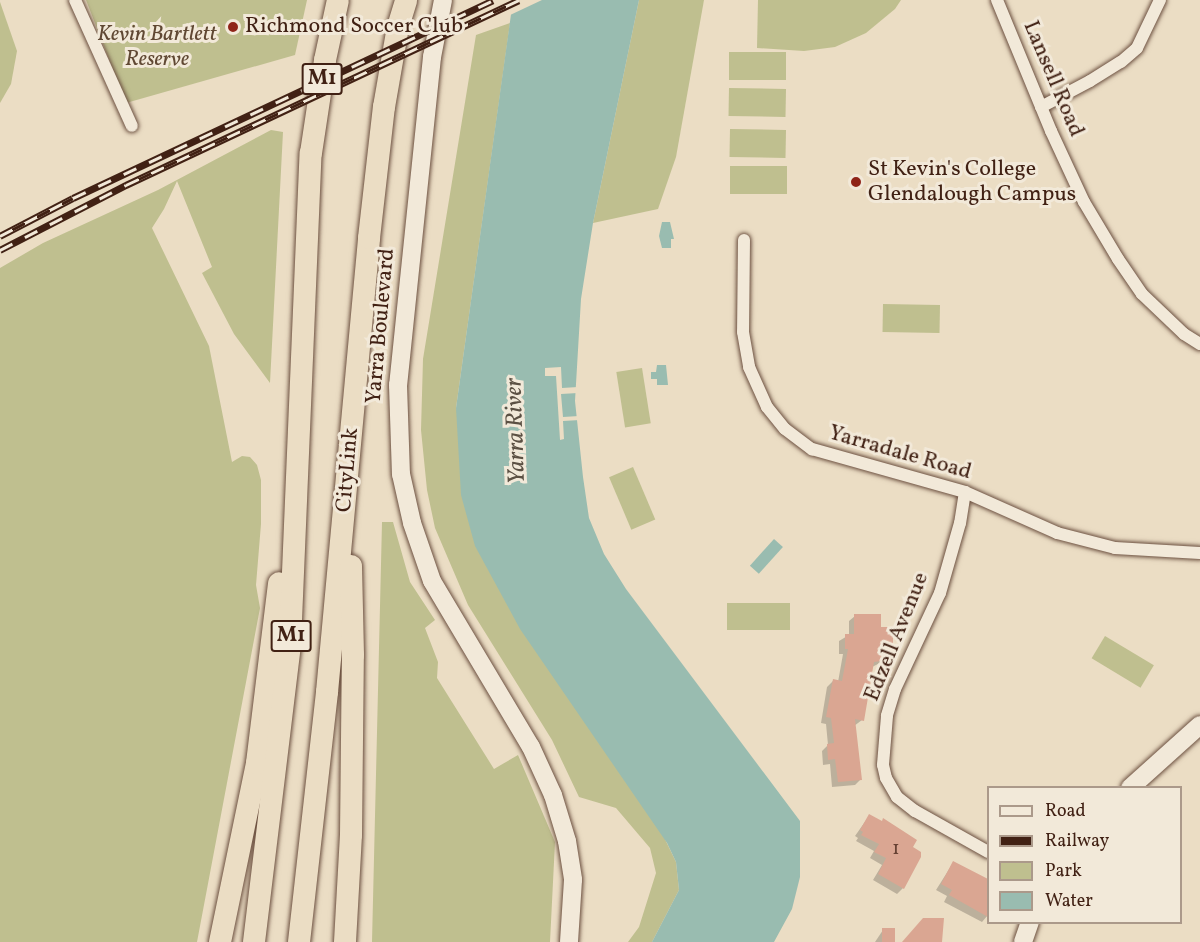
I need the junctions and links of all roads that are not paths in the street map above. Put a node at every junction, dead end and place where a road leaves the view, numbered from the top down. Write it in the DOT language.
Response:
graph roads {
  1 [pos="75,0"];
  2 [pos="338,0"];
  3 [pos="406,0"];
  4 [pos="443,0"];
  5 [pos="997,0"];
  6 [pos="1160,0"];
  7 [pos="1041,107"];
  8 [pos="132,126"];
  9 [pos="744,240"];
  10 [pos="305,328"];
  11 [pos="1200,344"];
  12 [pos="348,463"];
  13 [pos="965,492"];
  14 [pos="1200,554"];
  15 [pos="1200,725"];
  16 [pos="1132,786"];
  17 [pos="987,851"];
  18 [pos="1029,924"];
  19 [pos="220,942"];
  20 [pos="254,942"];
  21 [pos="299,942"];
  22 [pos="345,942"];
  23 [pos="570,942"];
  24 [pos="1023,942"];
  1 -- 8 [label="street"];
  2 -- 10 [label="highway, M1"];
  3 -- 12 [label="highway, CityLink / M1"];
  4 -- 23 [label="street, Yarra Boulevard"];
  5 -- 7 [label="street, Lansell Road"];
  6 -- 7 [label="street"];
  7 -- 11 [label="street, Lansell Road"];
  9 -- 13 [label="street, Yarradale Road"];
  10 -- 19 [label="highway"];
  10 -- 20 [label="highway, M1"];
  12 -- 21 [label="highway, CityLink / M1"];
  12 -- 22 [label="highway"];
  13 -- 14 [label="street, Yarradale Road"];
  13 -- 17 [label="street, Edzell Avenue"];
  15 -- 16 [label="street"];
  18 -- 24 [label="street"];
}
